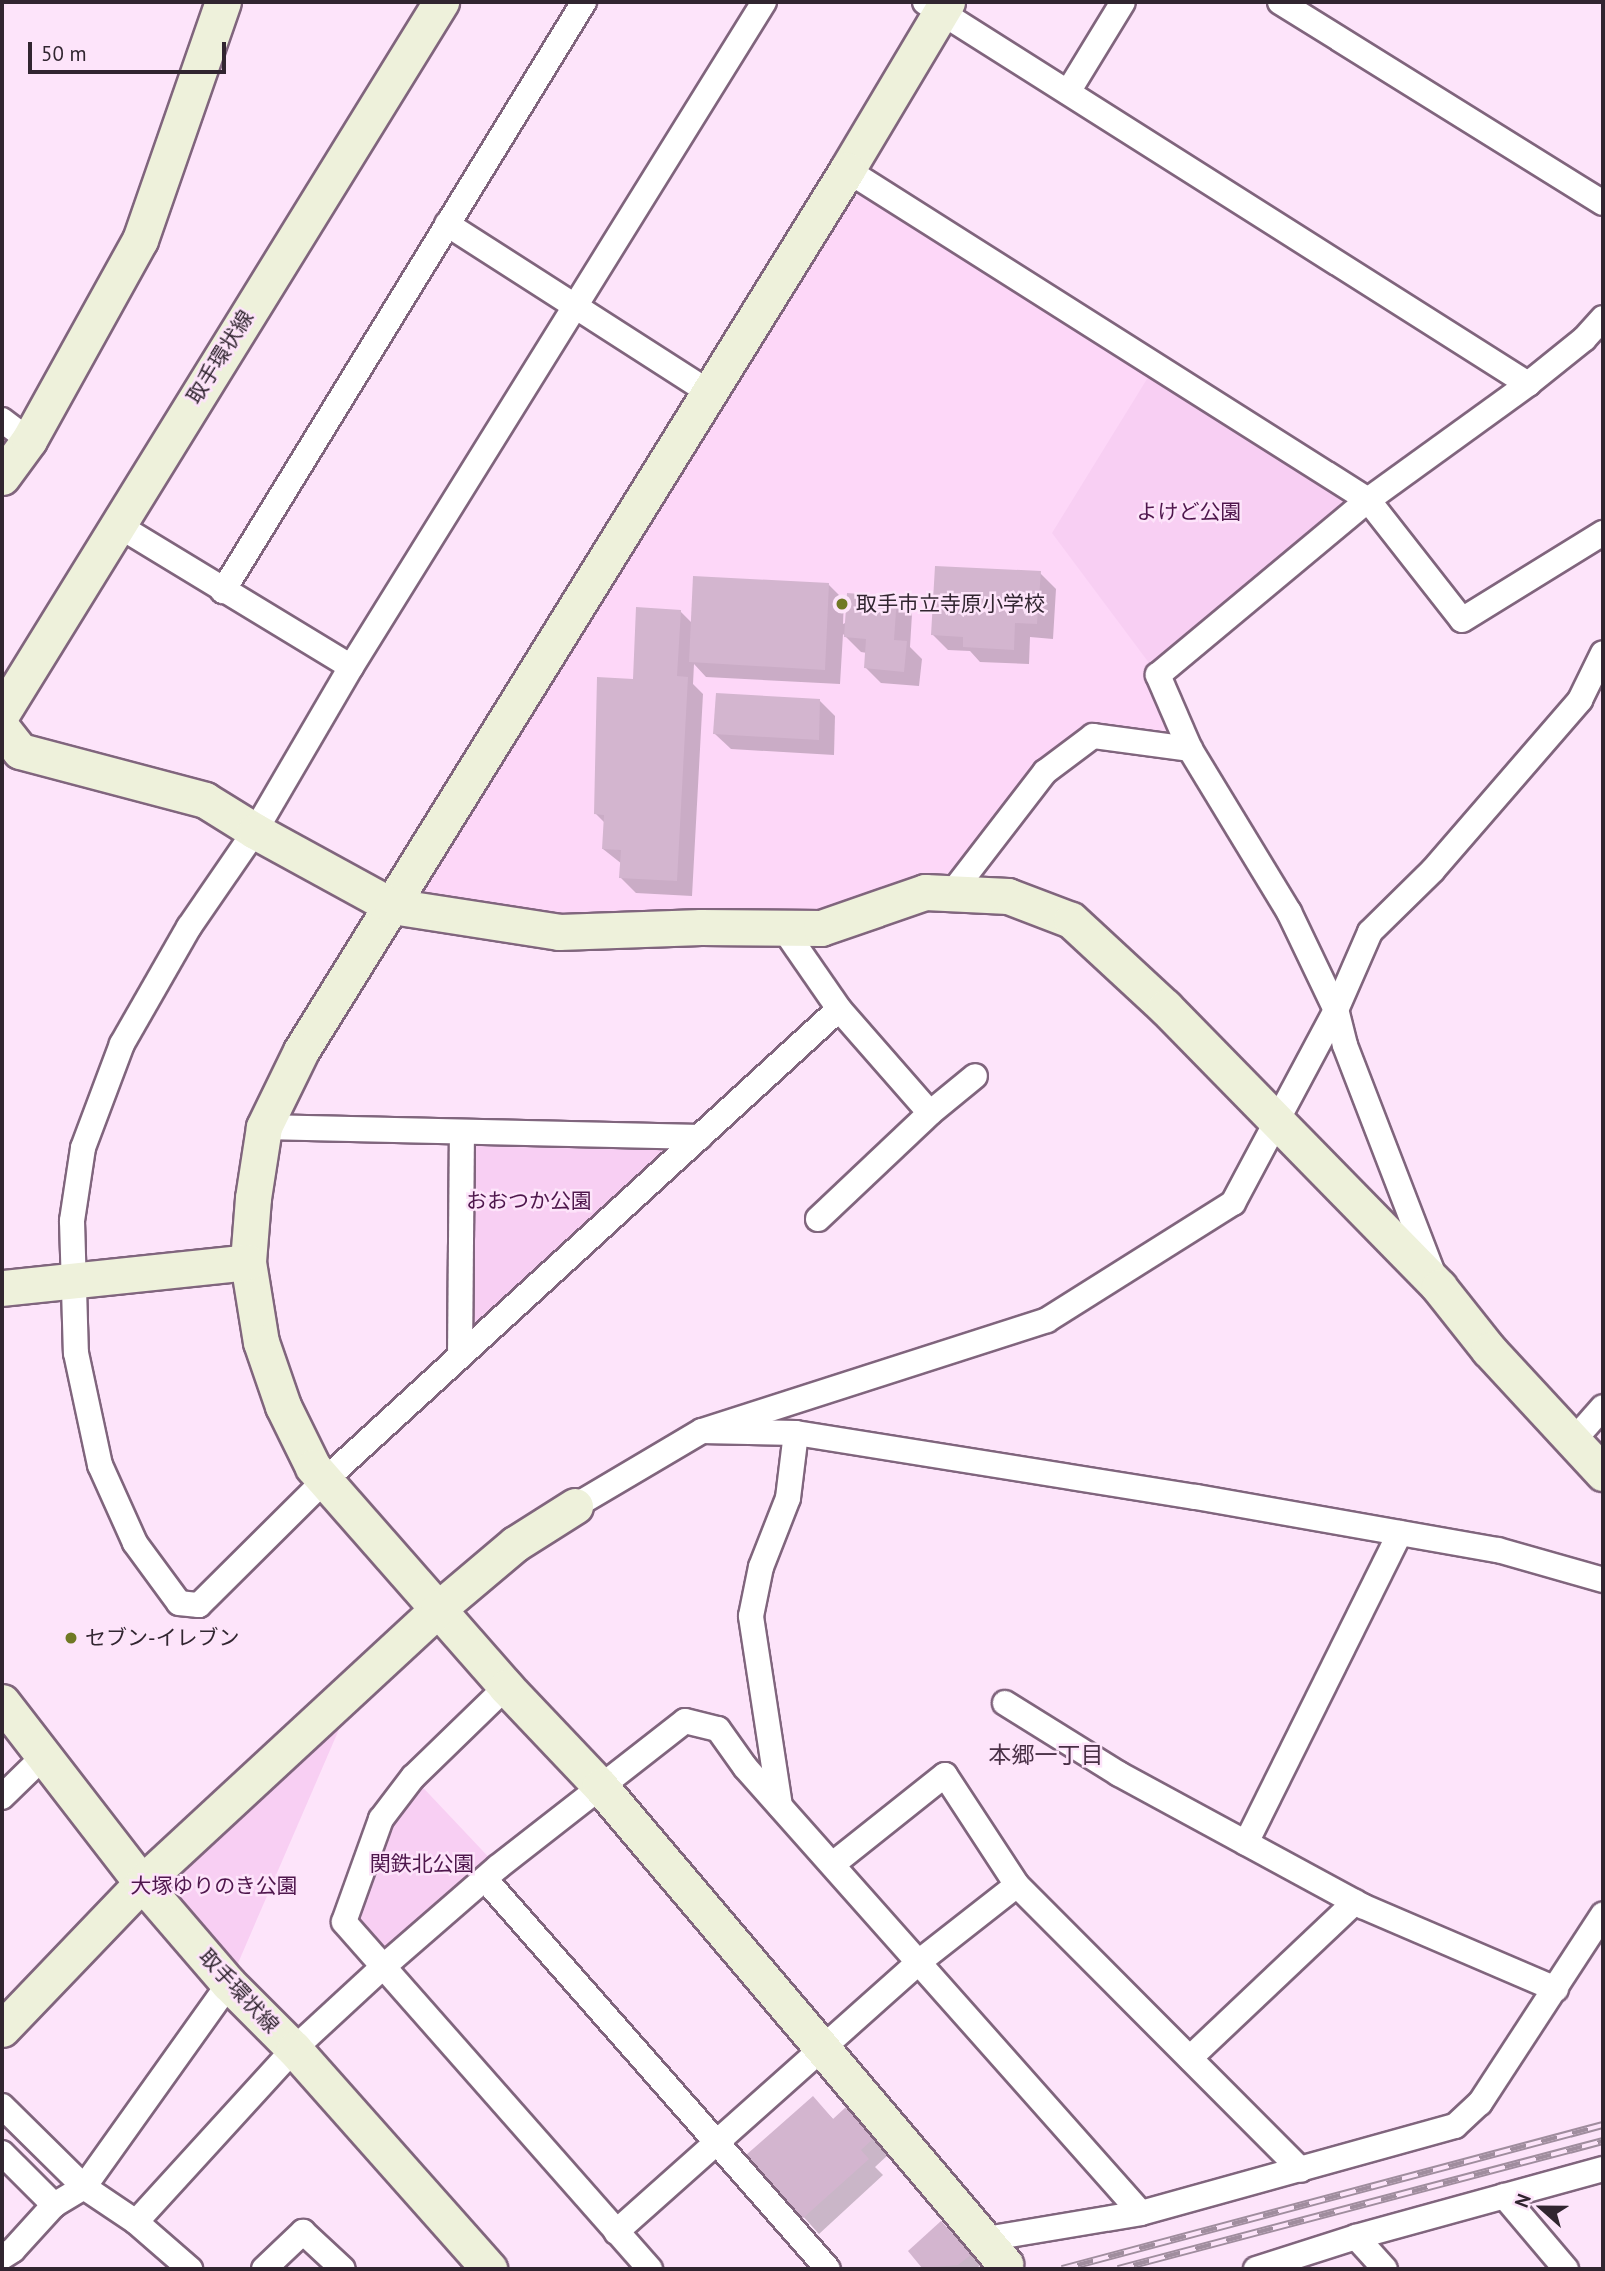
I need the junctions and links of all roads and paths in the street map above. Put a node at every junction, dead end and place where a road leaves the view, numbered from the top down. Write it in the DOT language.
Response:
graph roads {
  1 [pos="223,2"];
  2 [pos="441,2"];
  3 [pos="584,2"];
  4 [pos="764,2"];
  5 [pos="1123,2"];
  6 [pos="1280,2"];
  7 [pos="938,5"];
  8 [pos="1068,92"];
  9 [pos="847,170"];
  10 [pos="1603,203"];
  11 [pos="447,224"];
  12 [pos="578,305"];
  13 [pos="1603,317"];
  14 [pos="1528,384"];
  15 [pos="710,393"];
  16 [pos="15,430"];
  17 [pos="2,477"];
  18 [pos="1368,500"];
  19 [pos="116,524"];
  20 [pos="1603,533"];
  21 [pos="222,589"];
  22 [pos="1603,653"];
  23 [pos="351,667"];
  24 [pos="1591,698"];
  25 [pos="2,713"];
  26 [pos="2,728"];
  27 [pos="1190,749"];
  28 [pos="255,831"];
  29 [pos="951,894"];
  30 [pos="392,906"];
  31 [pos="783,928"];
  32 [pos="839,1009"];
  33 [pos="1336,1010"];
  34 [pos="975,1076"];
  35 [pos="930,1113"];
  36 [pos="1278,1124"];
  37 [pos="264,1127"];
  38 [pos="462,1133"];
  39 [pos="699,1137"];
  40 [pos="818,1219"];
  41 [pos="248,1262"];
  42 [pos="72,1280"];
  43 [pos="1438,1287"];
  44 [pos="2,1288"];
  45 [pos="460,1356"];
  46 [pos="1603,1407"];
  47 [pos="702,1432"];
  48 [pos="796,1433"];
  49 [pos="1573,1441"];
  50 [pos="1603,1474"];
  51 [pos="325,1480"];
  52 [pos="575,1506"];
  53 [pos="1400,1533"];
  54 [pos="1603,1580"];
  55 [pos="438,1609"];
  56 [pos="506,1687"];
  57 [pos="2,1702"];
  58 [pos="1004,1703"];
  59 [pos="44,1756"];
  60 [pos="600,1786"];
  61 [pos="2,1797"];
  62 [pos="780,1806"];
  63 [pos="1246,1843"];
  64 [pos="833,1864"];
  65 [pos="485,1879"];
  66 [pos="142,1883"];
  67 [pos="1017,1885"];
  68 [pos="1354,1902"];
  69 [pos="1603,1914"];
  70 [pos="920,1962"];
  71 [pos="383,1967"];
  72 [pos="229,1984"];
  73 [pos="1556,1989"];
  74 [pos="2,2029"];
  75 [pos="821,2048"];
  76 [pos="294,2049"];
  77 [pos="1190,2059"];
  78 [pos="2,2106"];
  79 [pos="717,2141"];
  80 [pos="2,2153"];
  81 [pos="1603,2169"];
  82 [pos="1301,2170"];
  83 [pos="84,2188"];
  84 [pos="1504,2196"];
  85 [pos="54,2205"];
  86 [pos="1141,2213"];
  87 [pos="136,2222"];
  88 [pos="616,2232"];
  89 [pos="1356,2237"];
  90 [pos="996,2251"];
  91 [pos="11,2259"];
  92 [pos="190,2269"];
  93 [pos="264,2269"];
  94 [pos="343,2269"];
  95 [pos="489,2269"];
  96 [pos="650,2269"];
  97 [pos="828,2269"];
  98 [pos="1256,2269"];
  99 [pos="1385,2269"];
  100 [pos="1566,2269"];
  1 -- 16 [label="street"];
  2 -- 19 [label="street, 取手環状線"];
  3 -- 11 [label="street"];
  4 -- 12 [label="street"];
  5 -- 8 [label="street"];
  6 -- 10 [label="street"];
  7 -- 8 [label="street"];
  7 -- 9 [label="street"];
  8 -- 14 [label="street"];
  9 -- 15 [label="street"];
  9 -- 18 [label="street"];
  11 -- 12 [label="street"];
  11 -- 21 [label="street"];
  12 -- 15 [label="street"];
  12 -- 23 [label="street"];
  13 -- 14 [label="street"];
  14 -- 18 [label="street"];
  15 -- 30 [label="street"];
  16 -- 17 [label="street"];
  18 -- 20 [label="street"];
  18 -- 27 [label="street"];
  19 -- 21 [label="street"];
  19 -- 25 [label="street, 取手環状線"];
  21 -- 23 [label="street"];
  22 -- 24 [label="street"];
  23 -- 28 [label="street"];
  24 -- 33 [label="street"];
  26 -- 28 [label="street"];
  27 -- 29 [label="street"];
  27 -- 33 [label="street"];
  28 -- 30 [label="street"];
  28 -- 42 [label="street"];
  29 -- 31 [label="street"];
  29 -- 36 [label="street"];
  30 -- 31 [label="street"];
  30 -- 37 [label="street"];
  31 -- 32 [label="street"];
  32 -- 35 [label="street"];
  32 -- 39 [label="street"];
  33 -- 36 [label="street"];
  33 -- 43 [label="street"];
  34 -- 35 [label="street"];
  35 -- 40 [label="street"];
  36 -- 43 [label="street"];
  36 -- 47 [label="street"];
  37 -- 38 [label="street"];
  37 -- 41 [label="street"];
  38 -- 39 [label="street"];
  38 -- 45 [label="street"];
  39 -- 45 [label="street"];
  41 -- 42 [label="street"];
  41 -- 51 [label="street"];
  42 -- 44 [label="street"];
  42 -- 51 [label="street"];
  43 -- 49 [label="street"];
  45 -- 51 [label="street"];
  46 -- 49 [label="street"];
  47 -- 48 [label="street"];
  47 -- 52 [label="street"];
  48 -- 53 [label="street"];
  48 -- 62 [label="street"];
  49 -- 50 [label="street"];
  51 -- 55 [label="street"];
  52 -- 55 [label="street"];
  53 -- 54 [label="street"];
  53 -- 63 [label="street"];
  55 -- 56 [label="street"];
  55 -- 66 [label="street"];
  56 -- 60 [label="street"];
  56 -- 71 [label="street"];
  57 -- 59 [label="street, 取手環状線"];
  58 -- 63 [label="street"];
  59 -- 61 [label="street"];
  59 -- 66 [label="street, 取手環状線"];
  60 -- 62 [label="street"];
  60 -- 65 [label="street"];
  60 -- 75 [label="street"];
  62 -- 64 [label="street"];
  63 -- 68 [label="street"];
  64 -- 67 [label="street"];
  64 -- 70 [label="street"];
  65 -- 71 [label="street"];
  65 -- 79 [label="street"];
  66 -- 72 [label="street, 取手環状線"];
  66 -- 74 [label="street"];
  67 -- 70 [label="street"];
  67 -- 77 [label="street"];
  68 -- 73 [label="street"];
  68 -- 77 [label="street"];
  69 -- 73 [label="street"];
  70 -- 75 [label="street"];
  70 -- 86 [label="street"];
  71 -- 76 [label="street"];
  71 -- 88 [label="street"];
  72 -- 76 [label="street, 取手環状線"];
  72 -- 83 [label="street"];
  73 -- 82 [label="street"];
  75 -- 79 [label="street"];
  75 -- 90 [label="street"];
  76 -- 87 [label="street"];
  76 -- 95 [label="street, 取手環状線"];
  77 -- 82 [label="street"];
  78 -- 83 [label="street"];
  79 -- 88 [label="street"];
  79 -- 97 [label="street"];
  80 -- 85 [label="street"];
  81 -- 84 [label="street"];
  82 -- 86 [label="street"];
  83 -- 85 [label="street"];
  83 -- 87 [label="street"];
  84 -- 89 [label="street"];
  84 -- 100 [label="street"];
  85 -- 91 [label="street"];
  86 -- 90 [label="street"];
  87 -- 92 [label="street"];
  88 -- 96 [label="street"];
  89 -- 98 [label="street"];
  89 -- 99 [label="street"];
  93 -- 94 [label="street"];
}
